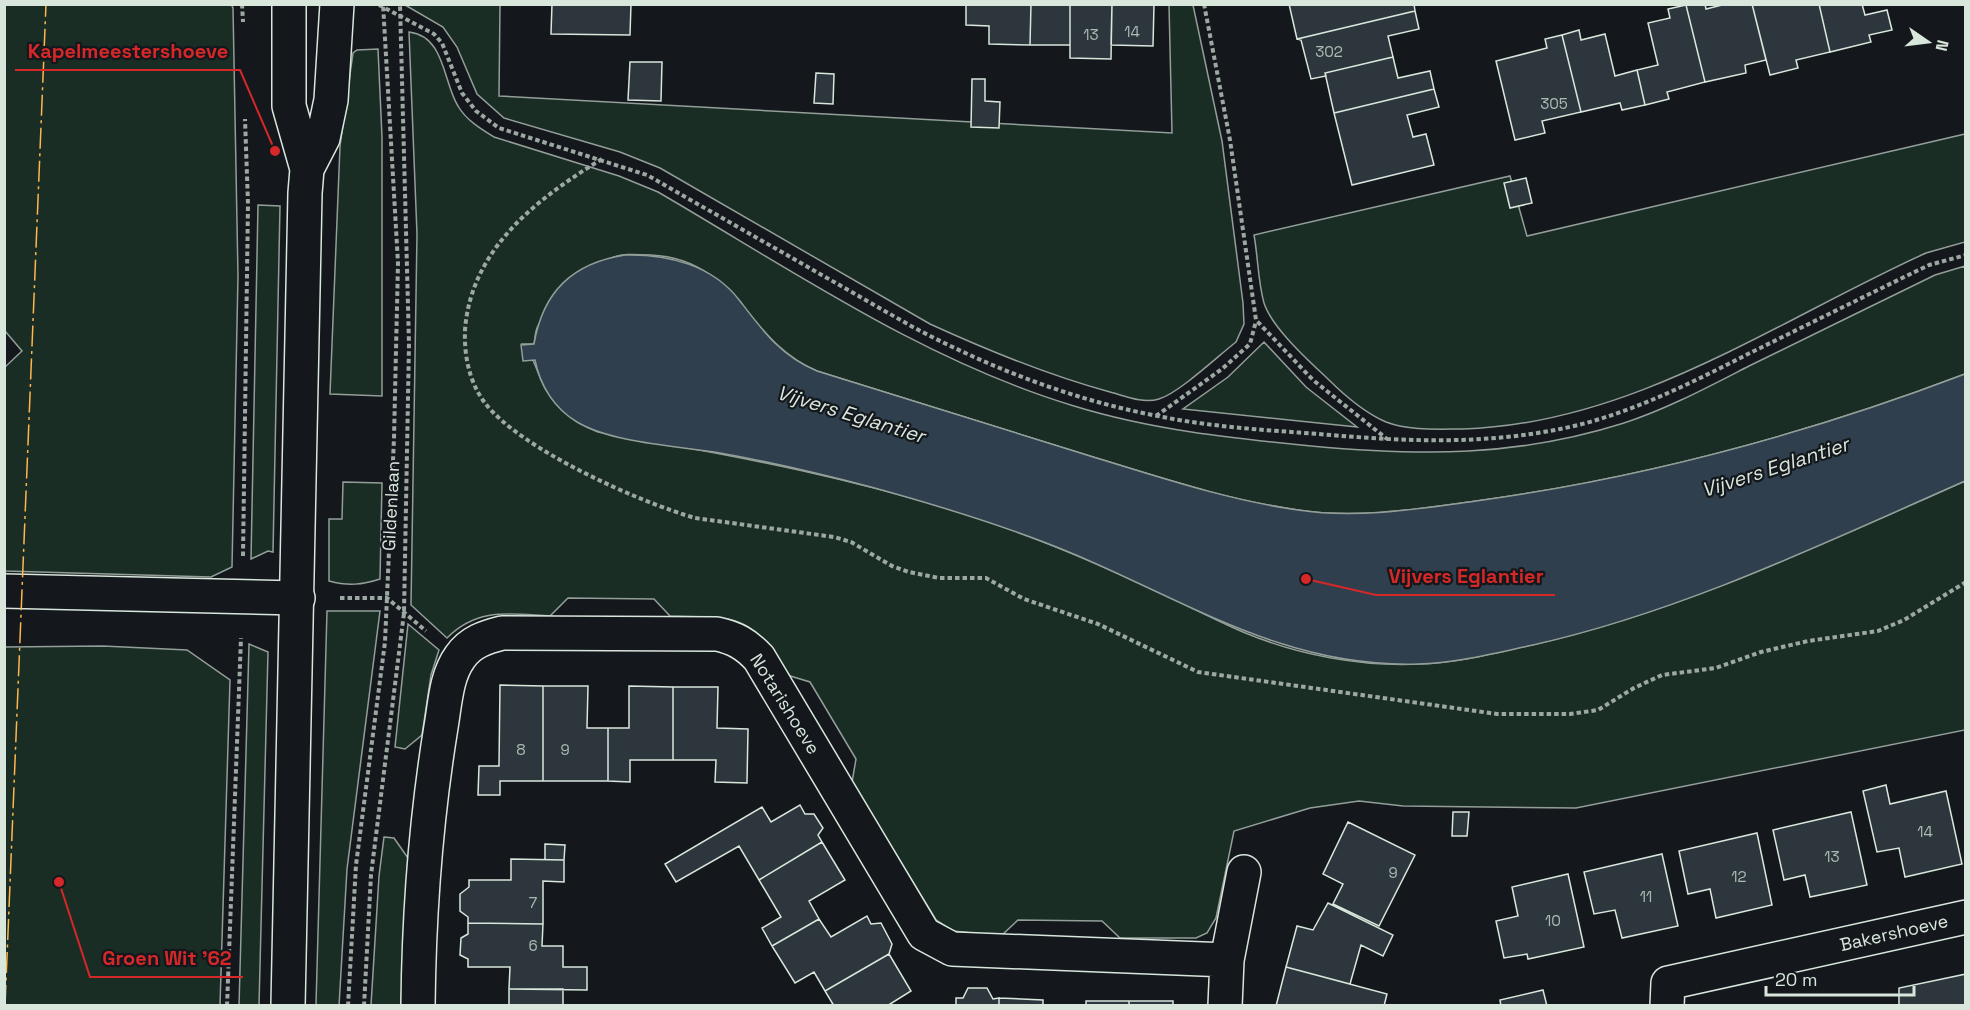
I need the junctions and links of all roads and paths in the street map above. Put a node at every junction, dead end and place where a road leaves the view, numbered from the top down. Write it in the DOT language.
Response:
graph roads {
  1 [pos="242,4"];
  2 [pos="289,4"];
  3 [pos="337,4"];
  4 [pos="400,4"];
  5 [pos="1204,4"];
  6 [pos="383,5"];
  7 [pos="400,15"];
  8 [pos="243,28"];
  9 [pos="245,110"];
  10 [pos="602,159"];
  11 [pos="308,170"];
  12 [pos="1965,255"];
  13 [pos="1256,320"];
  14 [pos="1155,416"];
  15 [pos="1388,441"];
  16 [pos="1965,582"];
  17 [pos="4,591"];
  18 [pos="242,598"];
  19 [pos="298,598"];
  20 [pos="387,598"];
  21 [pos="404,613"];
  22 [pos="459,658"];
  23 [pos="1244,872"];
  24 [pos="1965,917"];
  25 [pos="1227,960"];
  26 [pos="226,1005"];
  27 [pos="288,1005"];
  28 [pos="348,1005"];
  29 [pos="364,1005"];
  30 [pos="418,1005"];
  31 [pos="1226,1005"];
  32 [pos="1667,1005"];
  1 -- 8 [label="path"];
  2 -- 11 [label="street"];
  3 -- 11 [label="street"];
  4 -- 7 [label="path"];
  5 -- 13 [label="path"];
  6 -- 7 [label="path"];
  6 -- 20 [label="path, Gildenlaan"];
  7 -- 10 [label="path"];
  7 -- 21 [label="path"];
  9 -- 18 [label="path"];
  10 -- 14 [label="path"];
  10 -- 16 [label="path"];
  11 -- 19 [label="street"];
  12 -- 15 [label="path"];
  13 -- 14 [label="path"];
  13 -- 15 [label="path"];
  14 -- 15 [label="path"];
  17 -- 18 [label="street"];
  18 -- 19 [label="street"];
  18 -- 26 [label="path"];
  19 -- 27 [label="street"];
  20 -- 21 [label="path"];
  20 -- 28 [label="path, Gildenlaan"];
  21 -- 22 [label="path"];
  21 -- 29 [label="path"];
  22 -- 25 [label="street, Notarishoeve"];
  22 -- 30 [label="street"];
  23 -- 25 [label="street"];
  24 -- 32 [label="street, Bakershoeve"];
  25 -- 31 [label="street"];
}
